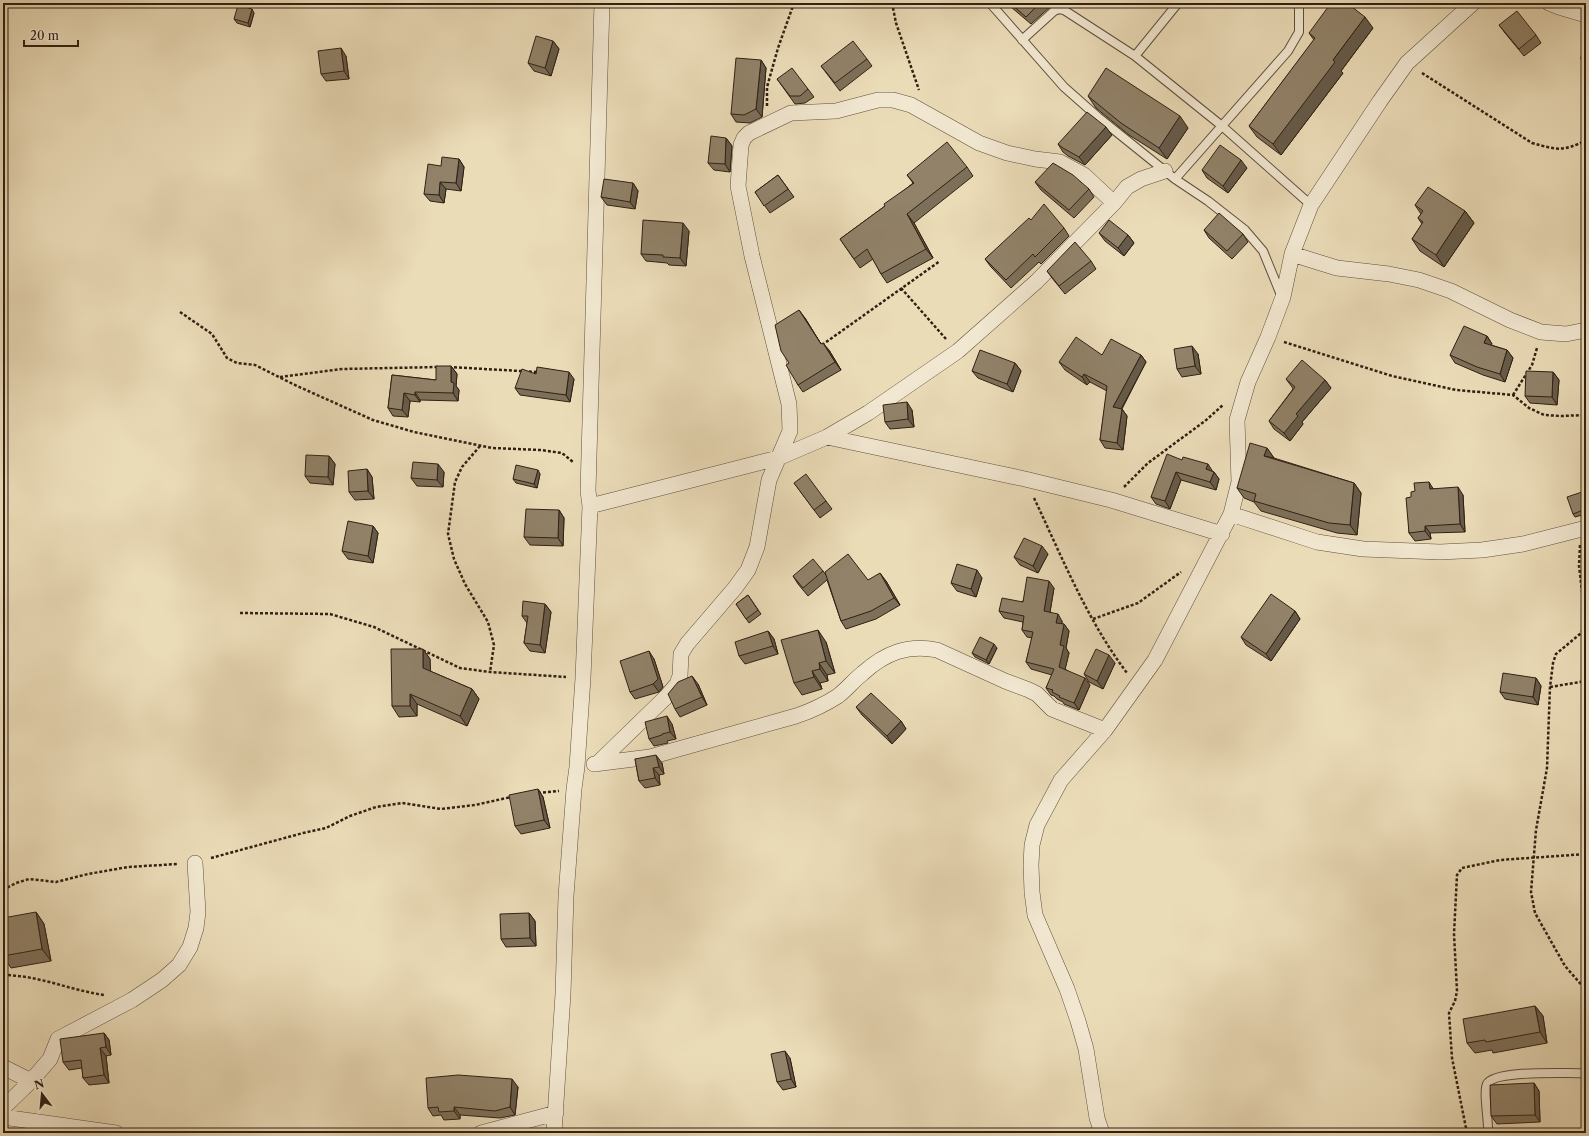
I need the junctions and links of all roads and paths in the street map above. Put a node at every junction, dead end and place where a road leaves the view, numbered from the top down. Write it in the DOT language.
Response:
graph roads {
  1 [pos="602,3"];
  2 [pos="794,3"];
  3 [pos="892,3"];
  4 [pos="990,3"];
  5 [pos="1178,3"];
  6 [pos="1298,3"];
  7 [pos="1473,3"];
  8 [pos="1549,3"];
  9 [pos="1586,14"];
  10 [pos="1022,40"];
  11 [pos="1135,56"];
  12 [pos="1407,63"];
  13 [pos="928,114"];
  14 [pos="768,124"];
  15 [pos="1222,126"];
  16 [pos="1586,140"];
  17 [pos="1170,175"];
  18 [pos="1114,203"];
  19 [pos="1311,204"];
  20 [pos="1292,254"];
  21 [pos="940,261"];
  22 [pos="901,288"];
  23 [pos="1283,297"];
  24 [pos="180,312"];
  25 [pos="1586,330"];
  26 [pos="1541,332"];
  27 [pos="1268,337"];
  28 [pos="819,348"];
  29 [pos="958,351"];
  30 [pos="439,367"];
  31 [pos="447,367"];
  32 [pos="545,372"];
  33 [pos="279,377"];
  34 [pos="1513,396"];
  35 [pos="1226,402"];
  36 [pos="1586,415"];
  37 [pos="827,437"];
  38 [pos="480,446"];
  39 [pos="778,458"];
  40 [pos="574,463"];
  41 [pos="1025,479"];
  42 [pos="1111,500"];
  43 [pos="590,506"];
  44 [pos="1231,514"];
  45 [pos="1584,529"];
  46 [pos="1222,534"];
  47 [pos="1185,569"];
  48 [pos="240,613"];
  49 [pos="1093,619"];
  50 [pos="490,672"];
  51 [pos="583,678"];
  52 [pos="1586,681"];
  53 [pos="1136,686"];
  54 [pos="1550,687"];
  55 [pos="1105,730"];
  56 [pos="597,764"];
  57 [pos="577,767"];
  58 [pos="574,789"];
  59 [pos="537,793"];
  60 [pos="517,796"];
  61 [pos="1586,854"];
  62 [pos="1534,858"];
  63 [pos="195,862"];
  64 [pos="3,890"];
  65 [pos="3,975"];
  66 [pos="1586,990"];
  67 [pos="132,1000"];
  68 [pos="3,1068"];
  69 [pos="1586,1074"];
  70 [pos="31,1081"];
  71 [pos="3,1108"];
  72 [pos="556,1113"];
  73 [pos="3,1118"];
  74 [pos="116,1133"];
  75 [pos="480,1133"];
  76 [pos="554,1133"];
  77 [pos="1102,1133"];
  78 [pos="1467,1133"];
  79 [pos="1488,1133"];
  1 -- 43 [label="street"];
  2 -- 14 [label="path"];
  3 -- 13 [label="path"];
  4 -- 10 [label="lane"];
  5 -- 11 [label="lane"];
  6 -- 15 [label="lane"];
  7 -- 12 [label="street"];
  8 -- 9 [label="street"];
  10 -- 11 [label="lane"];
  10 -- 17 [label="lane"];
  11 -- 15 [label="lane"];
  12 -- 16 [label="path"];
  12 -- 19 [label="street"];
  13 -- 14 [label="street"];
  13 -- 18 [label="street"];
  14 -- 39 [label="street"];
  15 -- 17 [label="lane"];
  15 -- 19 [label="lane"];
  17 -- 18 [label="street"];
  17 -- 23 [label="lane"];
  18 -- 29 [label="street"];
  19 -- 20 [label="street"];
  20 -- 23 [label="street"];
  20 -- 26 [label="street"];
  21 -- 22 [label="path"];
  22 -- 28 [label="path"];
  22 -- 29 [label="path"];
  23 -- 27 [label="street"];
  24 -- 33 [label="path"];
  25 -- 26 [label="street"];
  26 -- 34 [label="path"];
  27 -- 34 [label="path"];
  27 -- 44 [label="street"];
  29 -- 37 [label="street"];
  30 -- 33 [label="path"];
  31 -- 32 [label="path"];
  33 -- 38 [label="path"];
  34 -- 36 [label="path"];
  35 -- 42 [label="path"];
  37 -- 39 [label="street"];
  37 -- 41 [label="street"];
  38 -- 40 [label="path"];
  38 -- 50 [label="path"];
  39 -- 43 [label="street"];
  39 -- 56 [label="street"];
  41 -- 42 [label="street"];
  41 -- 49 [label="path"];
  42 -- 46 [label="street"];
  43 -- 51 [label="street"];
  44 -- 45 [label="street"];
  44 -- 46 [label="street"];
  45 -- 54 [label="path"];
  46 -- 53 [label="street"];
  47 -- 49 [label="path"];
  48 -- 50 [label="path"];
  49 -- 53 [label="path"];
  50 -- 51 [label="path"];
  51 -- 57 [label="street"];
  52 -- 54 [label="path"];
  53 -- 55 [label="street"];
  54 -- 62 [label="path"];
  55 -- 56 [label="street"];
  55 -- 77 [label="street"];
  56 -- 57 [label="street"];
  57 -- 58 [label="street"];
  58 -- 59 [label="path"];
  58 -- 72 [label="street"];
  60 -- 63 [label="path"];
  61 -- 62 [label="path"];
  62 -- 66 [label="path"];
  62 -- 78 [label="path"];
  63 -- 64 [label="path"];
  63 -- 67 [label="street"];
  65 -- 67 [label="path"];
  67 -- 70 [label="street"];
  68 -- 70 [label="street"];
  69 -- 79 [label="lane"];
  70 -- 71 [label="street"];
  72 -- 75 [label="street"];
  72 -- 76 [label="street"];
  73 -- 74 [label="street"];
}
